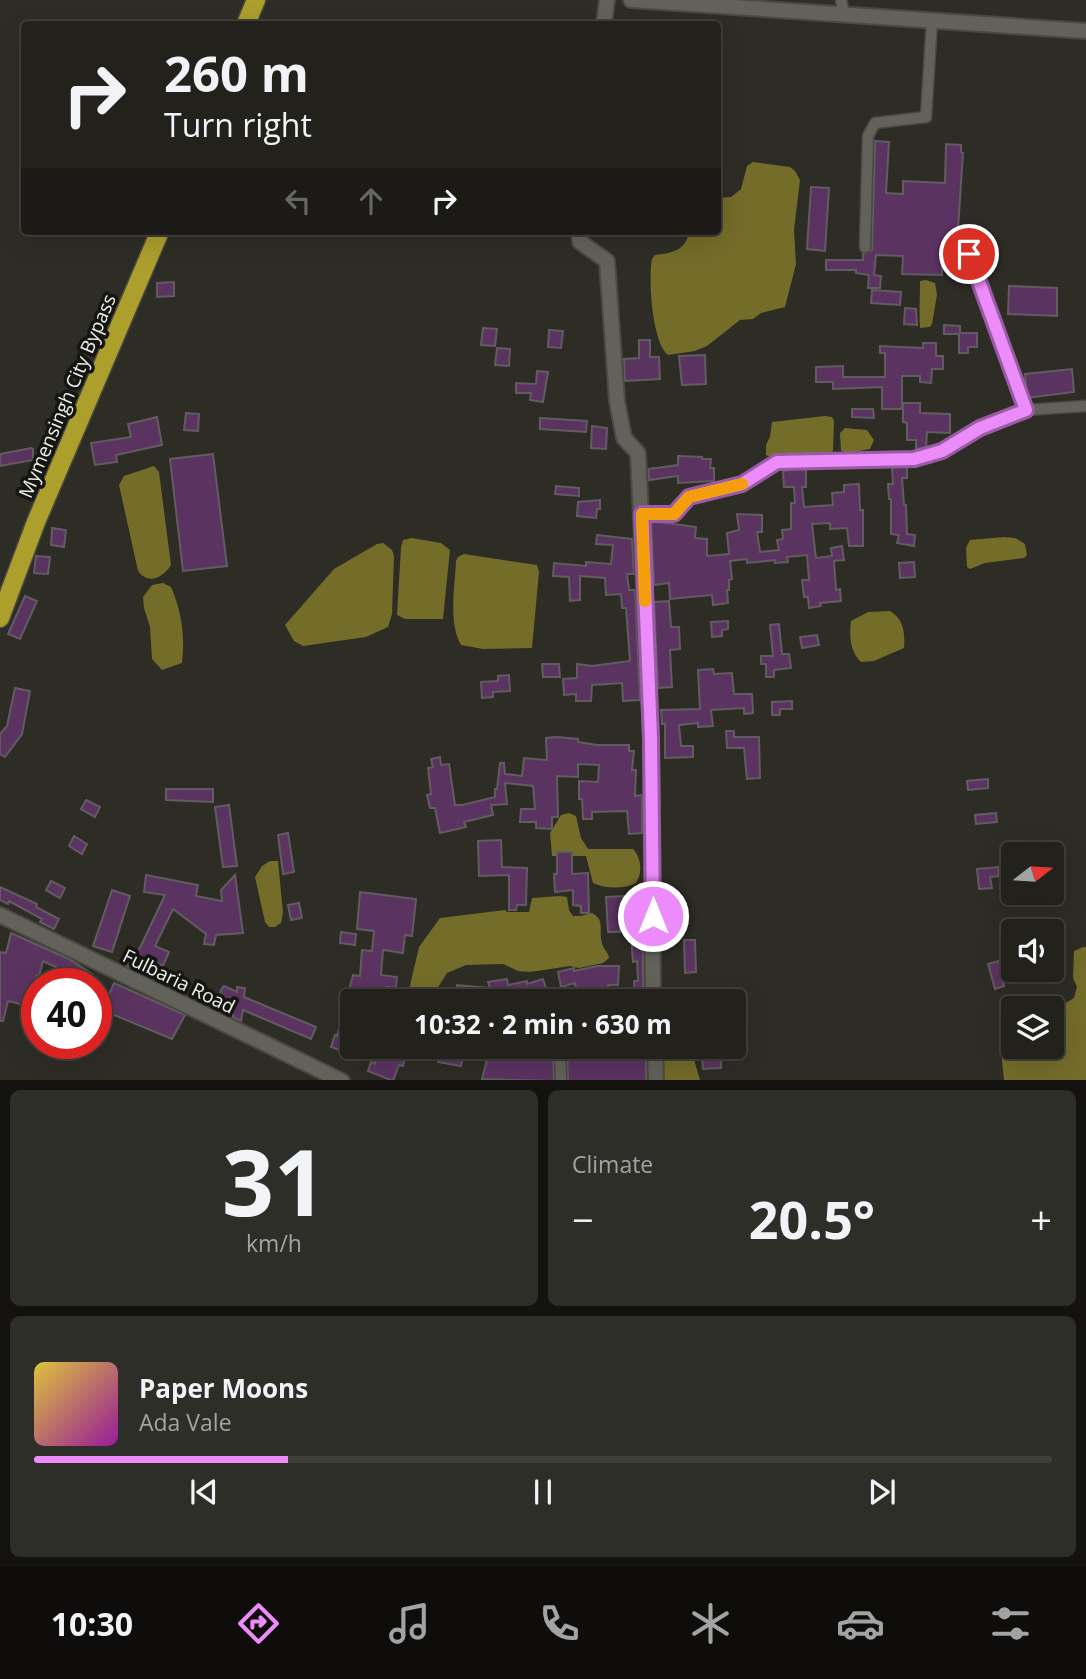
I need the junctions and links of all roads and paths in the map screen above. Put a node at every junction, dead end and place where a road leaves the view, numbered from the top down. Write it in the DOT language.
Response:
graph roads {
  1 [pos="256,0"];
  2 [pos="607,0"];
  3 [pos="631,0"];
  4 [pos="842,7"];
  5 [pos="932,20"];
  6 [pos="247,21"];
  7 [pos="604,21"];
  8 [pos="1086,31"];
  9 [pos="158,235"];
  10 [pos="579,235"];
  11 [pos="865,247"];
  12 [pos="969,254"];
  13 [pos="1086,406"];
  14 [pos="1026,410"];
  15 [pos="642,514"];
  16 [pos="0,618"];
  17 [pos="0,915"];
  18 [pos="653,989"];
  19 [pos="560,1059"];
  20 [pos="655,1059"];
  21 [pos="342,1080"];
  22 [pos="561,1080"];
  23 [pos="656,1080"];
  1 -- 6 [label="highway"];
  2 -- 7 [label="street"];
  3 -- 4 [label="street"];
  4 -- 5 [label="street"];
  5 -- 8 [label="street"];
  5 -- 11 [label="street"];
  9 -- 16 [label="highway, Mymensingh City Bypass"];
  10 -- 15 [label="street"];
  12 -- 14 [label="lane"];
  13 -- 14 [label="street"];
  14 -- 15 [label="street"];
  15 -- 18 [label="street"];
  17 -- 21 [label="street, Fulbaria Road"];
  19 -- 22 [label="street"];
  20 -- 23 [label="street"];
}
